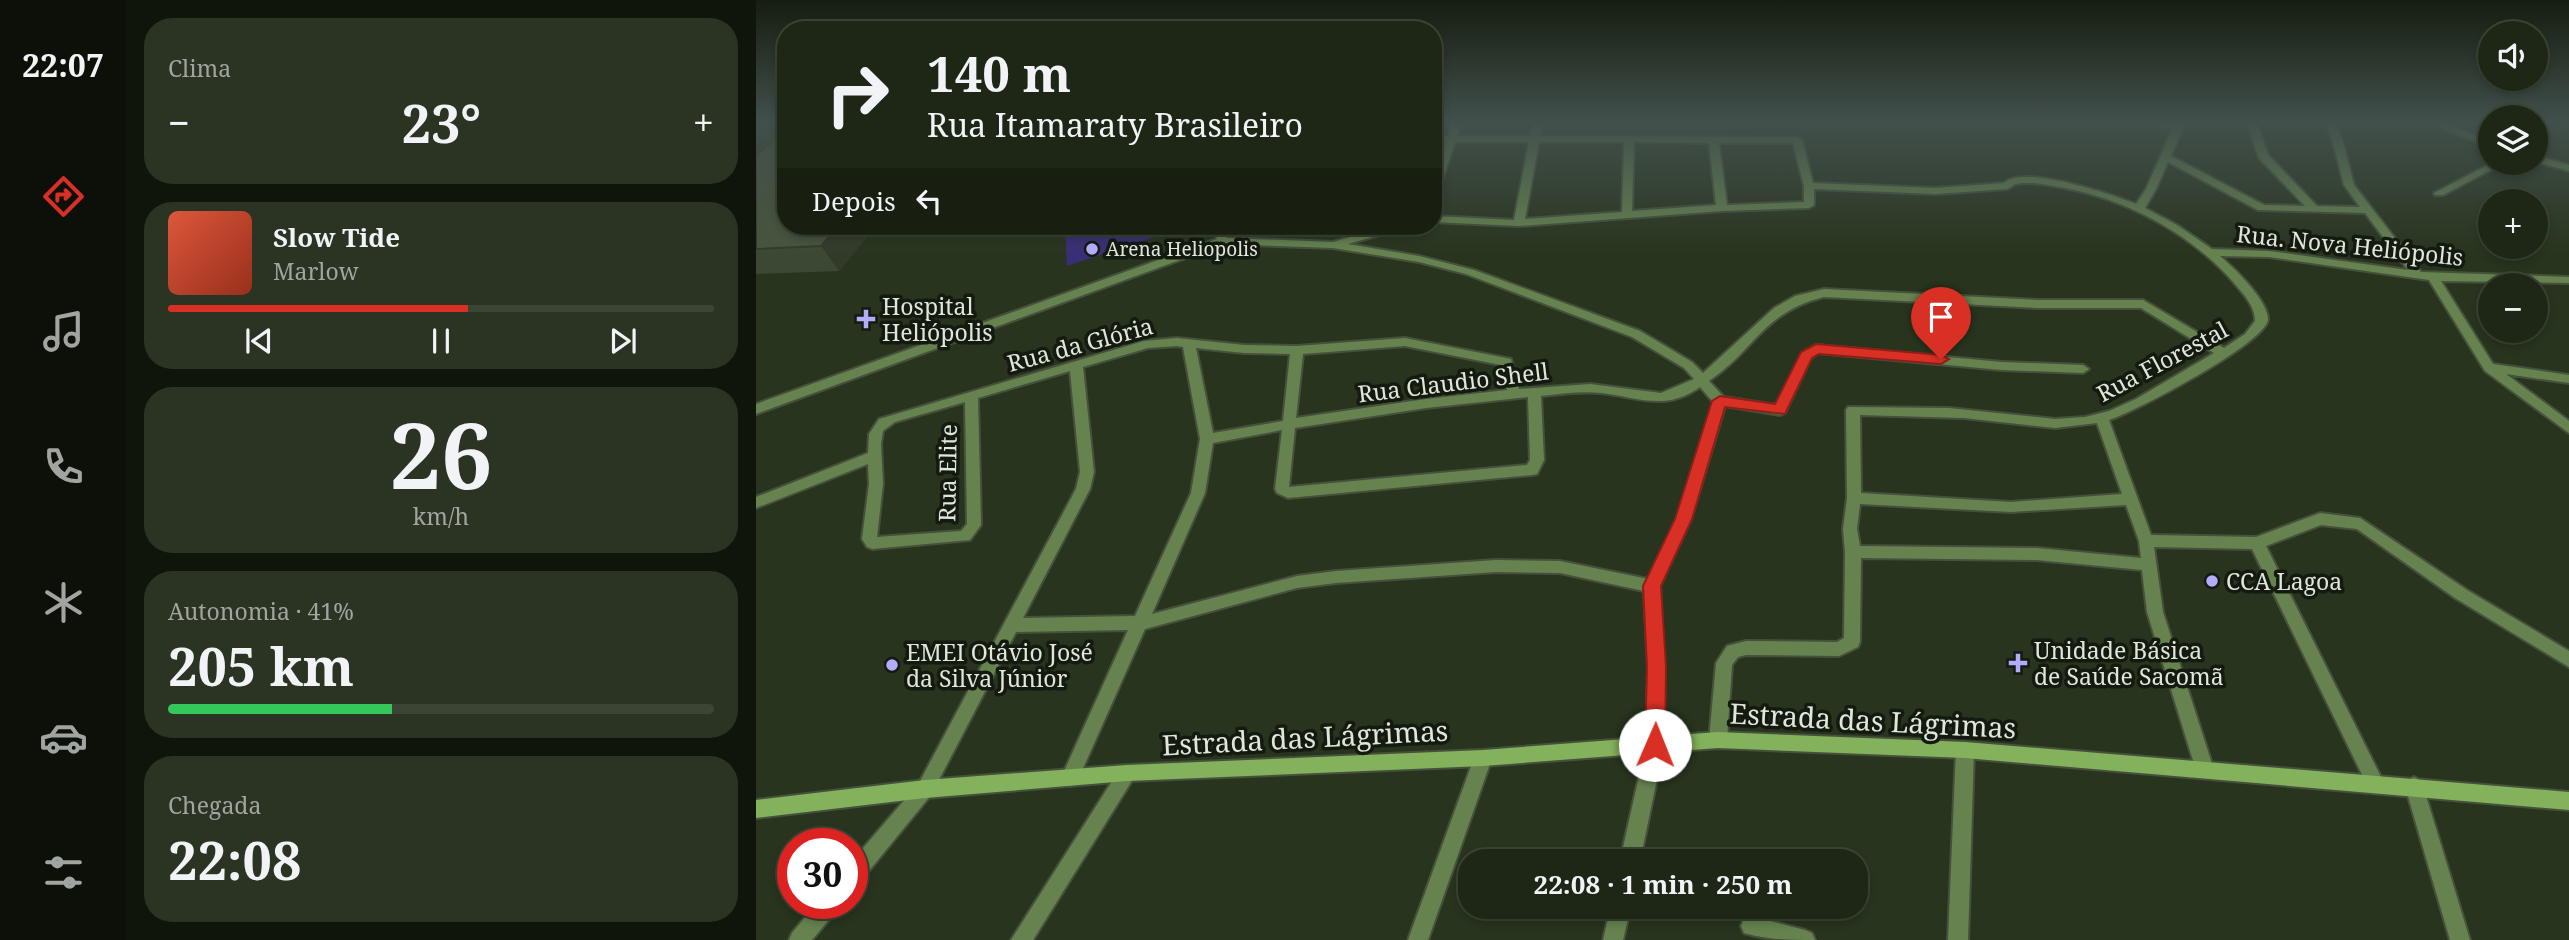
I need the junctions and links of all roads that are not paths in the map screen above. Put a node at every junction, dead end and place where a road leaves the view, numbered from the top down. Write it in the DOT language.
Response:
graph roads {
  1 [pos="1530,167"];
  2 [pos="1629,167"];
  3 [pos="1717,167"];
  4 [pos="1804,167"];
  5 [pos="2161,167"];
  6 [pos="2186,167"];
  7 [pos="2273,167"];
  8 [pos="2344,167"];
  9 [pos="2478,173"];
  10 [pos="1809,186"];
  11 [pos="2439,193"];
  12 [pos="1722,208"];
  13 [pos="2139,208"];
  14 [pos="2313,208"];
  15 [pos="2367,210"];
  16 [pos="1628,216"];
  17 [pos="1442,219"];
  18 [pos="1519,223"];
  19 [pos="1220,235"];
  20 [pos="1349,235"];
  21 [pos="1367,235"];
  22 [pos="1352,239"];
  23 [pos="1223,242"];
  24 [pos="1333,245"];
  25 [pos="2210,252"];
  26 [pos="2418,275"];
  27 [pos="2433,277"];
  28 [pos="2569,280"];
  29 [pos="1189,344"];
  30 [pos="1297,350"];
  31 [pos="2223,352"];
  32 [pos="1076,365"];
  33 [pos="2489,368"];
  34 [pos="2083,369"];
  35 [pos="2569,379"];
  36 [pos="1702,380"];
  37 [pos="1534,391"];
  38 [pos="1514,394"];
  39 [pos="971,395"];
  40 [pos="1720,401"];
  41 [pos="756,409"];
  42 [pos="2102,418"];
  43 [pos="1289,424"];
  44 [pos="2569,428"];
  45 [pos="1207,439"];
  46 [pos="875,456"];
  47 [pos="1854,498"];
  48 [pos="2132,499"];
  49 [pos="756,503"];
  50 [pos="2146,541"];
  51 [pos="2257,543"];
  52 [pos="1853,552"];
  53 [pos="2149,565"];
  54 [pos="1652,586"];
  55 [pos="1142,623"];
  56 [pos="1010,625"];
  57 [pos="2569,660"];
  58 [pos="1718,740"];
  59 [pos="1655,745"];
  60 [pos="1965,750"];
  61 [pos="1483,758"];
  62 [pos="2205,770"];
  63 [pos="1127,773"];
  64 [pos="1070,778"];
  65 [pos="2375,783"];
  66 [pos="2414,786"];
  67 [pos="925,789"];
  68 [pos="2569,801"];
  69 [pos="756,809"];
  70 [pos="1633,849"];
  71 [pos="868,857"];
  72 [pos="817,919"];
  73 [pos="1618,919"];
  74 [pos="1751,926"];
  75 [pos="799,940"];
  76 [pos="1021,940"];
  77 [pos="1418,940"];
  78 [pos="1614,940"];
  79 [pos="1805,940"];
  80 [pos="1958,940"];
  81 [pos="2460,940"];
  1 -- 18 [label="street"];
  2 -- 16 [label="street"];
  3 -- 12 [label="street"];
  4 -- 10 [label="street"];
  5 -- 13 [label="street"];
  6 -- 14 [label="street"];
  7 -- 14 [label="street"];
  8 -- 15 [label="street"];
  9 -- 11 [label="street"];
  10 -- 12 [label="street"];
  10 -- 13 [label="street, Rua Florestal"];
  12 -- 16 [label="street"];
  13 -- 25 [label="street, Rua Florestal"];
  14 -- 15 [label="street"];
  15 -- 26 [label="street"];
  16 -- 18 [label="street"];
  17 -- 18 [label="street"];
  19 -- 23 [label="street"];
  20 -- 22 [label="street"];
  21 -- 22 [label="street"];
  22 -- 24 [label="street"];
  23 -- 24 [label="street"];
  23 -- 41 [label="street"];
  24 -- 36 [label="street"];
  25 -- 26 [label="street, Rua. Nova Heliópolis"];
  25 -- 31 [label="street, Rua Florestal"];
  26 -- 27 [label="street, Rua. Nova Heliópolis"];
  27 -- 28 [label="street, Rua. Nova Heliópolis"];
  27 -- 33 [label="street"];
  29 -- 30 [label="street, Rua da Glória"];
  29 -- 32 [label="street, Rua da Glória"];
  29 -- 45 [label="street"];
  30 -- 38 [label="street, Rua da Glória"];
  30 -- 43 [label="street"];
  31 -- 36 [label="street, Rua Claudio Shell"];
  31 -- 42 [label="street, Rua Florestal"];
  32 -- 39 [label="street, Rua da Glória"];
  32 -- 56 [label="street"];
  33 -- 35 [label="street"];
  33 -- 44 [label="street"];
  34 -- 40 [label="street"];
  36 -- 37 [label="street, Rua Claudio Shell"];
  36 -- 40 [label="street"];
  37 -- 38 [label="street, Rua Claudio Shell"];
  37 -- 43 [label="street"];
  38 -- 43 [label="street, Rua Claudio Shell"];
  39 -- 46 [label="street, Rua da Glória"];
  39 -- 46 [label="street, Rua Elite"];
  40 -- 54 [label="street"];
  42 -- 47 [label="street, Rua Florestal"];
  42 -- 48 [label="street"];
  43 -- 45 [label="street, Rua Claudio Shell"];
  45 -- 55 [label="street"];
  46 -- 49 [label="street"];
  47 -- 48 [label="street"];
  47 -- 52 [label="street"];
  48 -- 50 [label="street"];
  50 -- 51 [label="street"];
  50 -- 53 [label="street"];
  51 -- 57 [label="street"];
  51 -- 65 [label="street"];
  52 -- 53 [label="street"];
  52 -- 58 [label="street"];
  53 -- 62 [label="street"];
  54 -- 55 [label="street"];
  54 -- 59 [label="street"];
  55 -- 56 [label="street"];
  55 -- 64 [label="street"];
  56 -- 67 [label="street"];
  58 -- 59 [label="main road, Estrada das Lágrimas"];
  58 -- 60 [label="main road, Estrada das Lágrimas"];
  59 -- 61 [label="main road, Estrada das Lágrimas"];
  59 -- 70 [label="street"];
  60 -- 62 [label="main road, Estrada das Lágrimas"];
  60 -- 80 [label="street"];
  61 -- 63 [label="main road, Estrada das Lágrimas"];
  61 -- 77 [label="street"];
  62 -- 65 [label="main road, Estrada das Lágrimas"];
  63 -- 64 [label="main road, Estrada das Lágrimas"];
  63 -- 76 [label="street"];
  64 -- 67 [label="main road, Estrada das Lágrimas"];
  65 -- 66 [label="main road, Estrada das Lágrimas"];
  66 -- 68 [label="main road, Estrada das Lágrimas"];
  66 -- 81 [label="street"];
  67 -- 69 [label="main road, Estrada das Lágrimas"];
  67 -- 71 [label="street"];
  72 -- 75 [label="street"];
  73 -- 78 [label="street"];
  74 -- 79 [label="street"];
}
